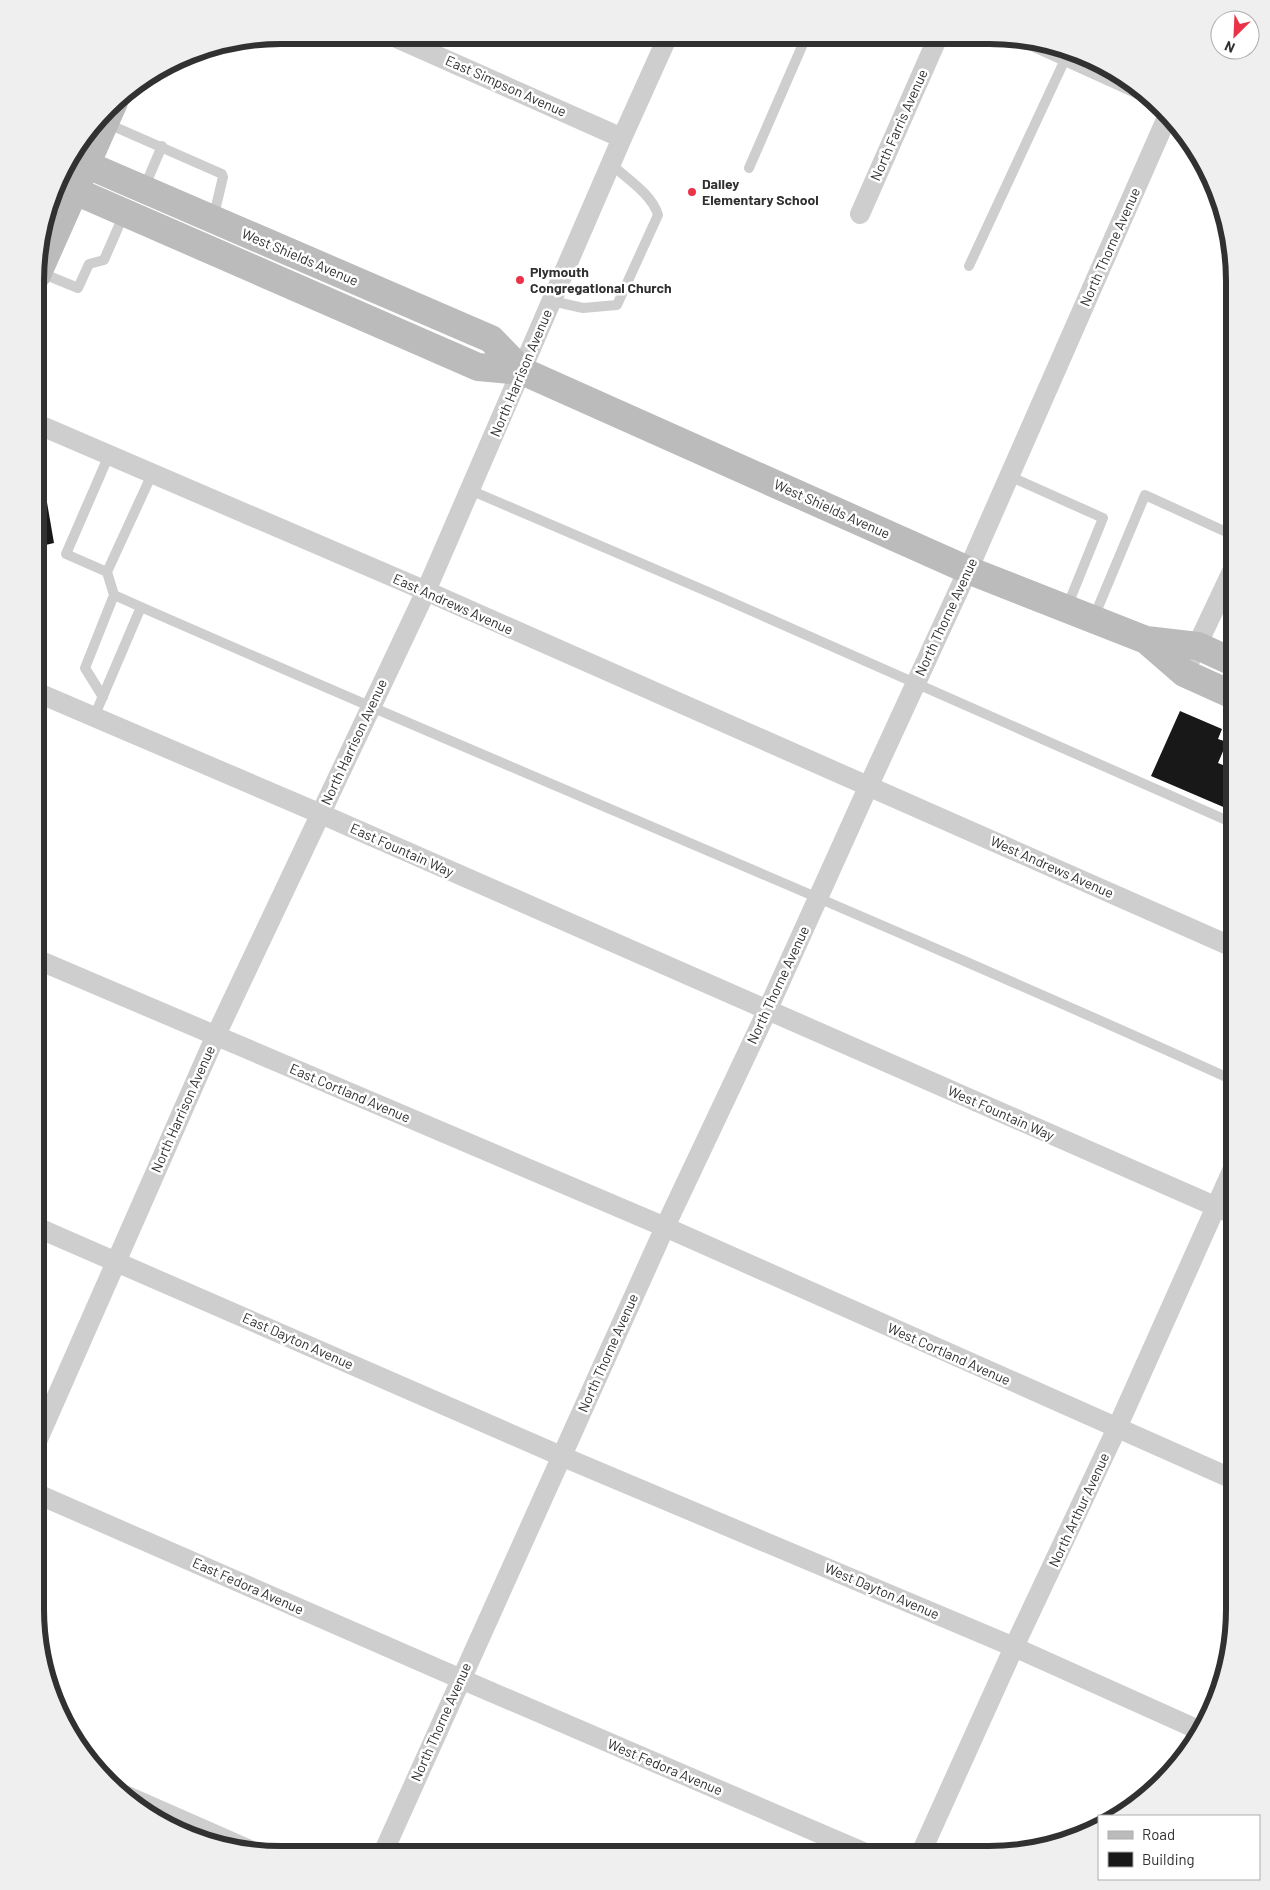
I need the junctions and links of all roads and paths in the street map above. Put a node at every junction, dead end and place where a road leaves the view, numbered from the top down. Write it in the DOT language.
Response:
graph roads {
  1 [pos="410,44"];
  2 [pos="664,44"];
  3 [pos="803,44"];
  4 [pos="935,44"];
  5 [pos="1067,56"];
  6 [pos="112,114"];
  7 [pos="1165,121"];
  8 [pos="98,129"];
  9 [pos="622,138"];
  10 [pos="162,146"];
  11 [pos="78,161"];
  12 [pos="611,164"];
  13 [pos="749,168"];
  14 [pos="67,188"];
  15 [pos="144,189"];
  16 [pos="125,213"];
  17 [pos="860,214"];
  18 [pos="213,219"];
  19 [pos="51,229"];
  20 [pos="47,244"];
  21 [pos="969,266"];
  22 [pos="44,276"];
  23 [pos="552,301"];
  24 [pos="522,371"];
  25 [pos="44,427"];
  26 [pos="109,455"];
  27 [pos="152,474"];
  28 [pos="1009,476"];
  29 [pos="470,490"];
  30 [pos="1226,532"];
  31 [pos="968,570"];
  32 [pos="107,572"];
  33 [pos="1226,585"];
  34 [pos="426,592"];
  35 [pos="114,595"];
  36 [pos="141,608"];
  37 [pos="1067,609"];
  38 [pos="1093,619"];
  39 [pos="1146,640"];
  40 [pos="1198,646"];
  41 [pos="1226,659"];
  42 [pos="1184,673"];
  43 [pos="916,684"];
  44 [pos="1226,692"];
  45 [pos="44,695"];
  46 [pos="103,697"];
  47 [pos="370,708"];
  48 [pos="94,717"];
  49 [pos="869,785"];
  50 [pos="321,814"];
  51 [pos="1226,820"];
  52 [pos="818,899"];
  53 [pos="1226,944"];
  54 [pos="44,962"];
  55 [pos="767,1011"];
  56 [pos="216,1035"];
  57 [pos="1226,1077"];
  58 [pos="1226,1183"];
  59 [pos="1215,1207"];
  60 [pos="1226,1212"];
  61 [pos="664,1227"];
  62 [pos="44,1231"];
  63 [pos="117,1262"];
  64 [pos="44,1426"];
  65 [pos="1118,1428"];
  66 [pos="561,1456"];
  67 [pos="1226,1476"];
  68 [pos="44,1497"];
  69 [pos="1014,1647"];
  70 [pos="461,1679"];
  71 [pos="1195,1728"];
  72 [pos="148,1805"];
  73 [pos="229,1841"];
  74 [pos="386,1846"];
  75 [pos="849,1846"];
  76 [pos="924,1846"];
  1 -- 9 [label="street, East Simpson Avenue"];
  2 -- 9 [label="street, North Harrison Avenue"];
  3 -- 13 [label="lane"];
  4 -- 17 [label="street, North Farris Avenue"];
  5 -- 21 [label="lane"];
  6 -- 10 [label="lane"];
  7 -- 28 [label="street, North Thorne Avenue"];
  8 -- 11 [label="main road"];
  9 -- 12 [label="street, North Harrison Avenue"];
  10 -- 15 [label="lane"];
  10 -- 18 [label="lane"];
  11 -- 14 [label="main road"];
  11 -- 15 [label="main road, West Shields Avenue"];
  12 -- 23 [label="street, North Harrison Avenue"];
  12 -- 23 [label="lane"];
  14 -- 16 [label="main road, West Shields Avenue"];
  14 -- 19 [label="main road"];
  15 -- 18 [label="main road, West Shields Avenue"];
  16 -- 22 [label="lane"];
  16 -- 24 [label="main road, West Shields Avenue"];
  18 -- 24 [label="main road, West Shields Avenue"];
  19 -- 20 [label="main road"];
  23 -- 24 [label="street, North Harrison Avenue"];
  24 -- 29 [label="street, North Harrison Avenue"];
  24 -- 31 [label="main road, West Shields Avenue"];
  25 -- 26 [label="street, East Andrews Avenue"];
  26 -- 27 [label="street, East Andrews Avenue"];
  26 -- 32 [label="lane"];
  27 -- 32 [label="lane"];
  27 -- 34 [label="street, East Andrews Avenue"];
  28 -- 31 [label="street, North Thorne Avenue"];
  28 -- 37 [label="lane"];
  29 -- 34 [label="street, North Harrison Avenue"];
  29 -- 43 [label="lane"];
  30 -- 38 [label="lane"];
  31 -- 37 [label="main road, West Shields Avenue"];
  31 -- 43 [label="street, North Thorne Avenue"];
  32 -- 35 [label="lane"];
  33 -- 40 [label="street"];
  34 -- 47 [label="street, North Harrison Avenue"];
  34 -- 49 [label="street, East Andrews Avenue"];
  35 -- 36 [label="lane"];
  35 -- 46 [label="lane"];
  36 -- 46 [label="lane"];
  36 -- 47 [label="lane"];
  37 -- 38 [label="main road, West Shields Avenue"];
  38 -- 39 [label="main road, West Shields Avenue"];
  39 -- 40 [label="main road, West Shields Avenue"];
  39 -- 42 [label="main road, West Shields Avenue"];
  40 -- 41 [label="main road, West Shields Avenue"];
  40 -- 42 [label="street"];
  42 -- 44 [label="main road, West Shields Avenue"];
  43 -- 49 [label="street, North Thorne Avenue"];
  43 -- 51 [label="lane"];
  45 -- 48 [label="street, East Fountain Way"];
  46 -- 48 [label="lane"];
  47 -- 50 [label="street, North Harrison Avenue"];
  47 -- 52 [label="lane"];
  48 -- 50 [label="street, East Fountain Way"];
  49 -- 52 [label="street, North Thorne Avenue"];
  49 -- 53 [label="street, West Andrews Avenue"];
  50 -- 55 [label="street, East Fountain Way"];
  50 -- 56 [label="street, North Harrison Avenue"];
  52 -- 55 [label="street, North Thorne Avenue"];
  52 -- 57 [label="lane"];
  54 -- 56 [label="street, East Cortland Avenue"];
  55 -- 59 [label="street, West Fountain Way"];
  55 -- 61 [label="street, North Thorne Avenue"];
  56 -- 61 [label="street, East Cortland Avenue"];
  56 -- 63 [label="street, North Harrison Avenue"];
  58 -- 59 [label="street, North Arthur Avenue"];
  59 -- 60 [label="street, West Fountain Way"];
  59 -- 65 [label="street, North Arthur Avenue"];
  61 -- 65 [label="street, West Cortland Avenue"];
  61 -- 66 [label="street, North Thorne Avenue"];
  62 -- 63 [label="street, East Dayton Avenue"];
  63 -- 64 [label="street, North Harrison Avenue"];
  63 -- 66 [label="street, East Dayton Avenue"];
  65 -- 67 [label="street, West Cortland Avenue"];
  65 -- 69 [label="street, North Arthur Avenue"];
  66 -- 69 [label="street, West Dayton Avenue"];
  66 -- 70 [label="street, North Thorne Avenue"];
  68 -- 70 [label="street, East Fedora Avenue"];
  69 -- 71 [label="street, West Dayton Avenue"];
  69 -- 76 [label="street, North Arthur Avenue"];
  70 -- 74 [label="street, North Thorne Avenue"];
  70 -- 75 [label="street, West Fedora Avenue"];
  72 -- 73 [label="street"];
}
